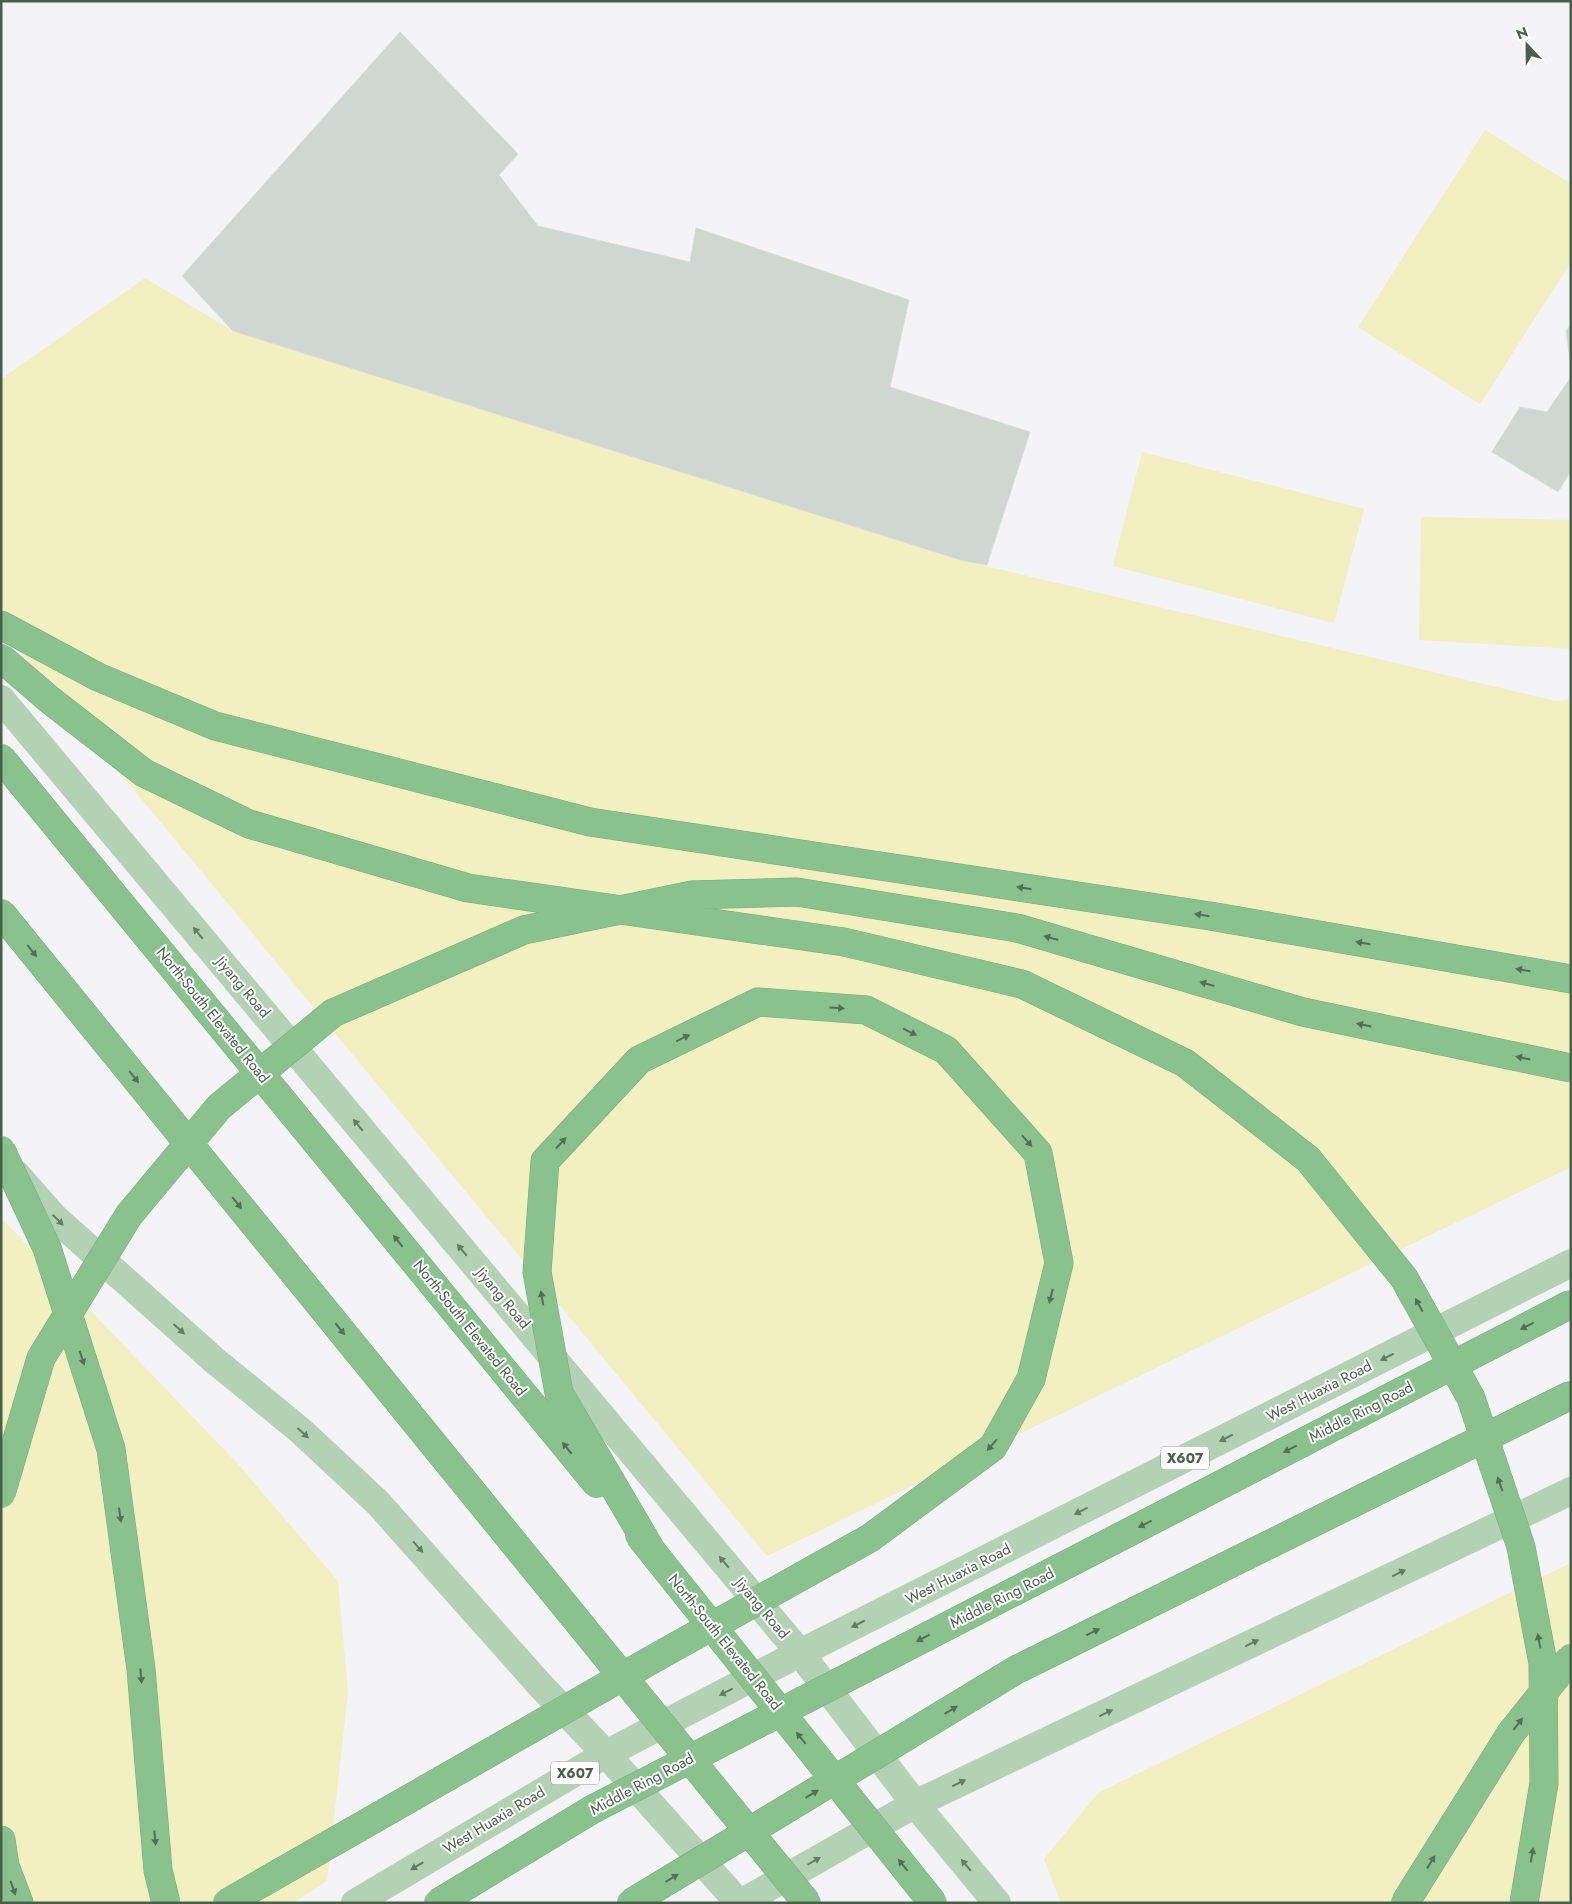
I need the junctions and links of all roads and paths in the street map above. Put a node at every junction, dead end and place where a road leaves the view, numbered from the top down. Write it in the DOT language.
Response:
graph roads {
  1 [pos="1,625"];
  2 [pos="1,658"];
  3 [pos="1,699"];
  4 [pos="1,758"];
  5 [pos="1,913"];
  6 [pos="1571,978"];
  7 [pos="1571,1068"];
  8 [pos="1,1150"];
  9 [pos="1,1158"];
  10 [pos="1571,1263"];
  11 [pos="1571,1304"];
  12 [pos="1571,1395"];
  13 [pos="1571,1491"];
  14 [pos="1,1494"];
  15 [pos="650,1548"];
  16 [pos="800,1653"];
  17 [pos="1571,1658"];
  18 [pos="606,1754"];
  19 [pos="915,1804"];
  20 [pos="1,1840"];
  21 [pos="19,1903"];
  22 [pos="166,1903"];
  23 [pos="227,1903"];
  24 [pos="355,1903"];
  25 [pos="438,1903"];
  26 [pos="631,1903"];
  27 [pos="740,1903"];
  28 [pos="807,1903"];
  29 [pos="933,1903"];
  30 [pos="996,1903"];
  31 [pos="1405,1903"];
  32 [pos="1524,1903"];
  6 -- 1 [label="highway, one-way"];
  32 -- 2 [label="highway, one-way, bridge"];
  16 -- 3 [label="main road, Jiyang Road, one-way"];
  15 -- 4 [label="highway, North-South Elevated Road, one-way, bridge"];
  5 -- 28 [label="highway, one-way, bridge"];
  7 -- 14 [label="highway, one-way, bridge"];
  8 -- 22 [label="highway, one-way, bridge"];
  9 -- 18 [label="main road, one-way"];
  10 -- 16 [label="main road, West Huaxia Road / X607, one-way"];
  11 -- 25 [label="highway, Middle Ring Road, one-way, bridge"];
  26 -- 12 [label="highway, one-way, bridge"];
  19 -- 13 [label="main road, one-way"];
  15 -- 23 [label="highway, one-way, bridge"];
  29 -- 15 [label="highway, North-South Elevated Road, one-way, bridge"];
  16 -- 18 [label="main road, West Huaxia Road / X607, one-way"];
  16 -- 19 [label="main road, Jiyang Road"];
  31 -- 17 [label="highway, one-way, bridge"];
  18 -- 24 [label="main road, West Huaxia Road / X607, one-way"];
  18 -- 27 [label="main road"];
  27 -- 19 [label="main road, one-way"];
  30 -- 19 [label="main road, Jiyang Road, one-way"];
  20 -- 21 [label="highway, one-way"];
}
